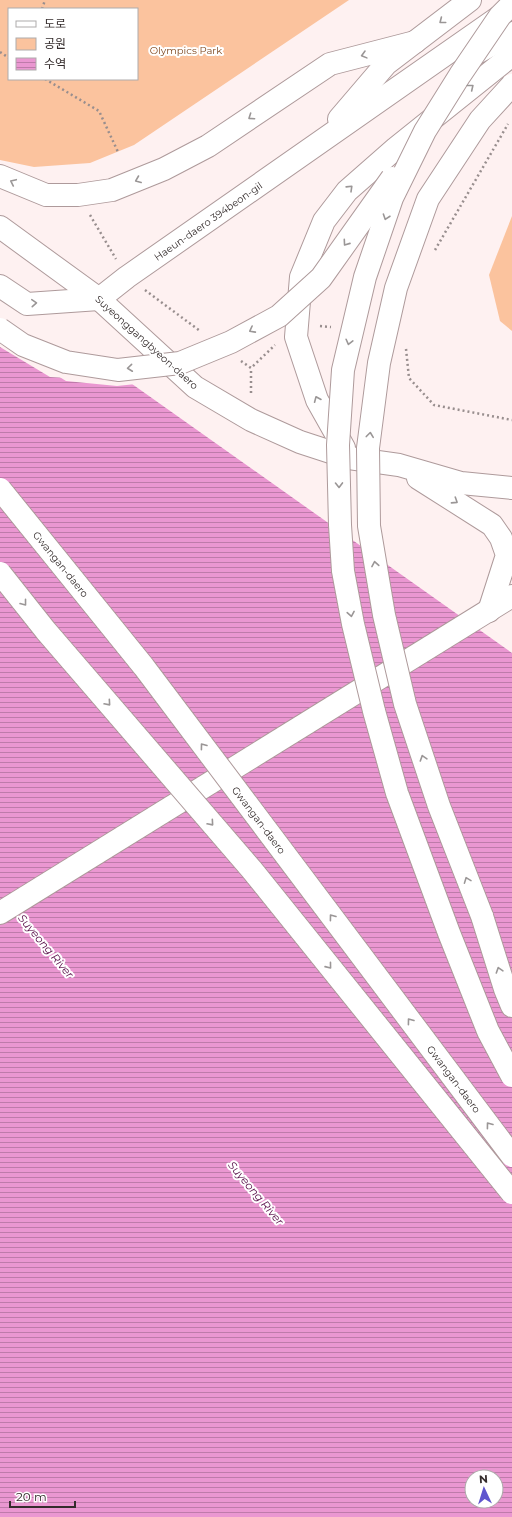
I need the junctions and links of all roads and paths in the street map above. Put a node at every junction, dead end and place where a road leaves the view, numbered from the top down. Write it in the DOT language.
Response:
graph roads {
  1 [pos="470,0"];
  2 [pos="512,4"];
  3 [pos="512,8"];
  4 [pos="512,33"];
  5 [pos="415,42"];
  6 [pos="512,55"];
  7 [pos="47,80"];
  8 [pos="512,85"];
  9 [pos="512,117"];
  10 [pos="425,131"];
  11 [pos="318,144"];
  12 [pos="118,152"];
  13 [pos="0,176"];
  14 [pos="78,195"];
  15 [pos="0,227"];
  16 [pos="433,253"];
  17 [pos="127,277"];
  18 [pos="0,286"];
  19 [pos="99,299"];
  20 [pos="313,325"];
  21 [pos="336,328"];
  22 [pos="0,329"];
  23 [pos="201,332"];
  24 [pos="405,342"];
  25 [pos="277,343"];
  26 [pos="238,359"];
  27 [pos="512,420"];
  28 [pos="349,458"];
  29 [pos="399,465"];
  30 [pos="512,488"];
  31 [pos="0,489"];
  32 [pos="0,573"];
  33 [pos="512,596"];
  34 [pos="489,612"];
  35 [pos="0,912"];
  36 [pos="512,1006"];
  37 [pos="512,1076"];
  38 [pos="512,1156"];
  39 [pos="512,1193"];
  1 -- 5 [label="main road, Haeun-daero 394beon-gil, one-way"];
  2 -- 10 [label="main road, bridge"];
  3 -- 11 [label="main road, Haeun-daero 394beon-gil"];
  4 -- 11 [label="main road, Haeun-daero 394beon-gil"];
  5 -- 11 [label="main road, Haeun-daero 394beon-gil"];
  5 -- 14 [label="main road, one-way"];
  28 -- 6 [label="main road, one-way"];
  7 -- 12 [label="path"];
  36 -- 8 [label="main road, one-way, bridge"];
  9 -- 16 [label="path"];
  10 -- 22 [label="main road, one-way, bridge"];
  10 -- 37 [label="main road, one-way, bridge"];
  11 -- 17 [label="main road, Haeun-daero 394beon-gil"];
  14 -- 13 [label="main road, one-way"];
  14 -- 17 [label="path"];
  15 -- 19 [label="main road, Suyeonggangbyeon-daero"];
  17 -- 19 [label="main road, Haeun-daero 394beon-gil"];
  17 -- 23 [label="path"];
  18 -- 19 [label="main road, one-way"];
  19 -- 28 [label="main road, Suyeonggangbyeon-daero"];
  20 -- 21 [label="path"];
  24 -- 27 [label="path"];
  25 -- 26 [label="path"];
  28 -- 29 [label="main road, Suyeonggangbyeon-daero"];
  29 -- 30 [label="main road, Suyeonggangbyeon-daero"];
  29 -- 34 [label="main road, one-way"];
  38 -- 31 [label="main road, Gwangan-daero, one-way, bridge"];
  32 -- 39 [label="main road, one-way, bridge"];
  33 -- 34 [label="main road"];
  34 -- 35 [label="main road, bridge"];
}
